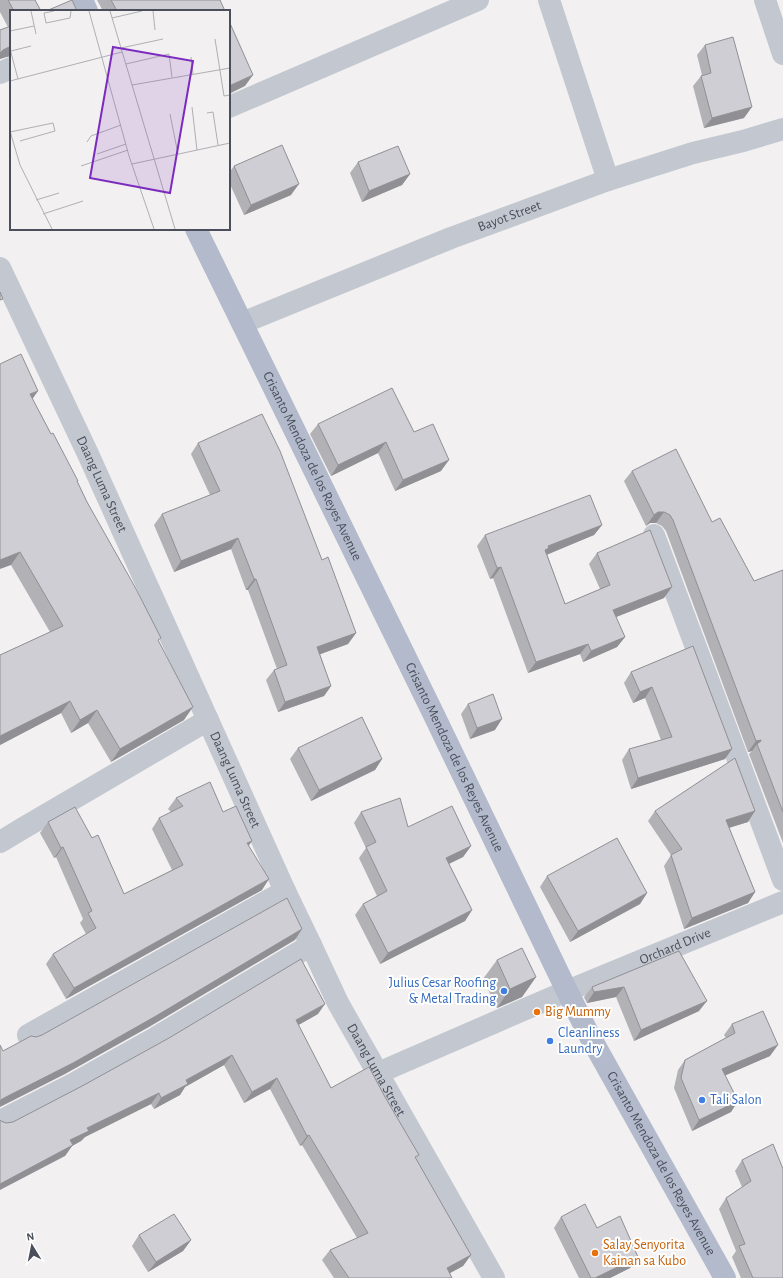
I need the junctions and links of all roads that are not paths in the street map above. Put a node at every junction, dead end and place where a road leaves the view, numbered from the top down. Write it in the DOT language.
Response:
graph roads {
  1 [pos="82,0"];
  2 [pos="478,0"];
  3 [pos="549,0"];
  4 [pos="765,0"];
  5 [pos="87,10"];
  6 [pos="783,54"];
  7 [pos="10,68"];
  8 [pos="0,73"];
  9 [pos="230,107"];
  10 [pos="783,129"];
  11 [pos="608,180"];
  12 [pos="196,230"];
  13 [pos="0,268"];
  14 [pos="242,323"];
  15 [pos="654,535"];
  16 [pos="208,720"];
  17 [pos="0,842"];
  18 [pos="783,880"];
  19 [pos="284,891"];
  20 [pos="783,902"];
  21 [pos="311,945"];
  22 [pos="567,991"];
  23 [pos="28,1035"];
  24 [pos="378,1072"];
  25 [pos="0,1121"];
  26 [pos="494,1278"];
  27 [pos="725,1278"];
  1 -- 5 [label="main road"];
  2 -- 9 [label="street"];
  3 -- 11 [label="street"];
  4 -- 6 [label="street"];
  7 -- 8 [label="street"];
  10 -- 11 [label="street, Bayot Street"];
  11 -- 14 [label="street, Bayot Street"];
  12 -- 14 [label="main road, Crisanto Mendoza de los Reyes Avenue"];
  13 -- 16 [label="street, Daang Luma Street"];
  14 -- 22 [label="main road, Crisanto Mendoza de los Reyes Avenue"];
  15 -- 18 [label="street"];
  16 -- 17 [label="street"];
  16 -- 19 [label="street, Daang Luma Street"];
  19 -- 21 [label="street, Daang Luma Street"];
  19 -- 23 [label="street"];
  20 -- 22 [label="street, Orchard Drive"];
  21 -- 24 [label="street, Daang Luma Street"];
  21 -- 25 [label="street"];
  22 -- 24 [label="street, Orchard Drive"];
  22 -- 27 [label="main road, Crisanto Mendoza de los Reyes Avenue"];
  24 -- 26 [label="street, Daang Luma Street"];
}
